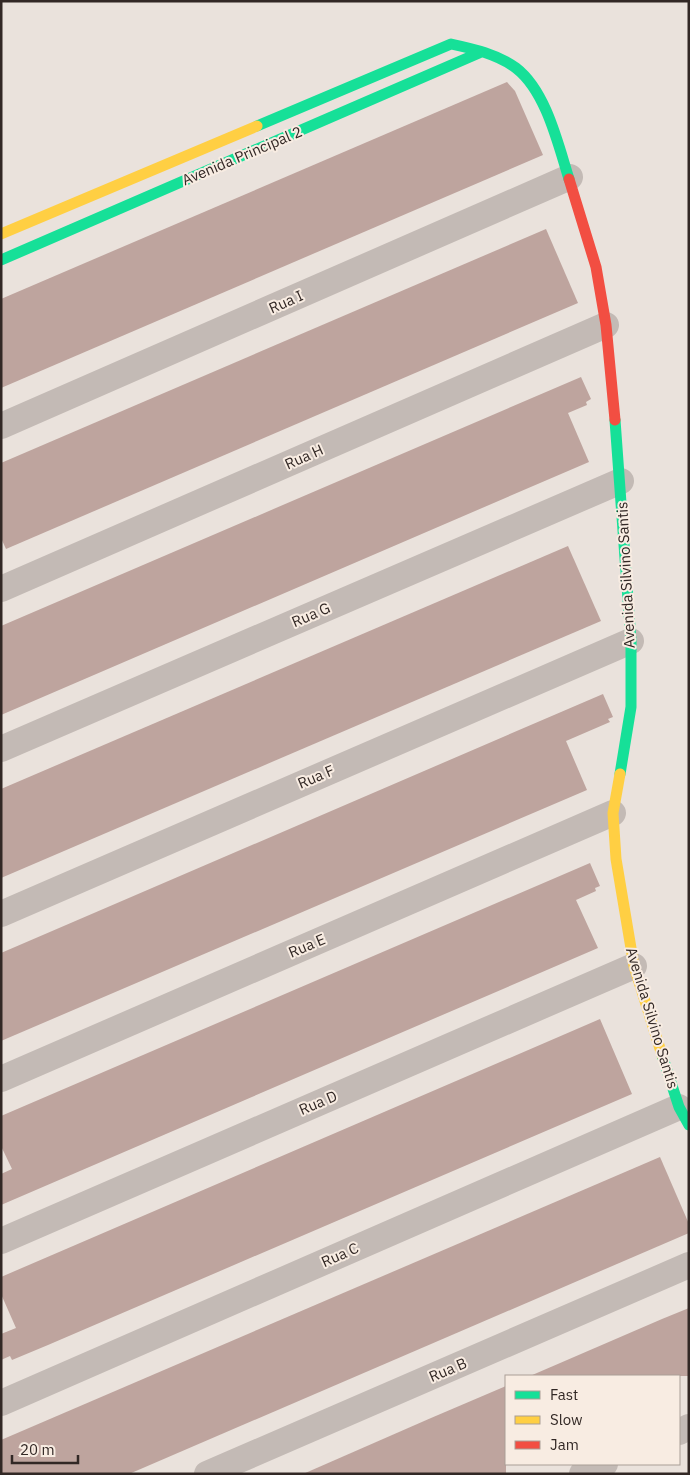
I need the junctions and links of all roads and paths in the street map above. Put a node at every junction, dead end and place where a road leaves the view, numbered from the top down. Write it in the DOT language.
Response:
graph roads {
  1 [pos="451,44"];
  2 [pos="483,51"];
  3 [pos="570,177"];
  4 [pos="1,234"];
  5 [pos="1,260"];
  6 [pos="606,325"];
  7 [pos="1,426"];
  8 [pos="621,480"];
  9 [pos="1,589"];
  10 [pos="631,641"];
  11 [pos="1,749"];
  12 [pos="613,813"];
  13 [pos="1,914"];
  14 [pos="634,966"];
  15 [pos="1,1079"];
  16 [pos="684,1116"];
  17 [pos="1,1241"];
  18 [pos="689,1265"];
  19 [pos="1,1403"];
  20 [pos="603,1465"];
  21 [pos="207,1474"];
  22 [pos="582,1474"];
  1 -- 2 [label="main road, Avenida Silvino Santis"];
  1 -- 4 [label="main road, Avenida Principal 2"];
  2 -- 3 [label="main road, Avenida Silvino Santis"];
  2 -- 5 [label="main road, Avenida Principal 2"];
  3 -- 6 [label="main road, Avenida Silvino Santis"];
  3 -- 7 [label="street, Rua I"];
  6 -- 8 [label="main road, Avenida Silvino Santis"];
  6 -- 9 [label="street, Rua H"];
  8 -- 10 [label="main road, Avenida Silvino Santis"];
  8 -- 11 [label="street, Rua G"];
  10 -- 12 [label="main road, Avenida Silvino Santis"];
  10 -- 13 [label="street, Rua F"];
  12 -- 14 [label="main road, Avenida Silvino Santis"];
  12 -- 15 [label="street, Rua E"];
  14 -- 16 [label="main road, Avenida Silvino Santis"];
  14 -- 17 [label="street, Rua D"];
  16 -- 19 [label="street, Rua C"];
  18 -- 21 [label="street, Rua B"];
  20 -- 22 [label="street"];
}
